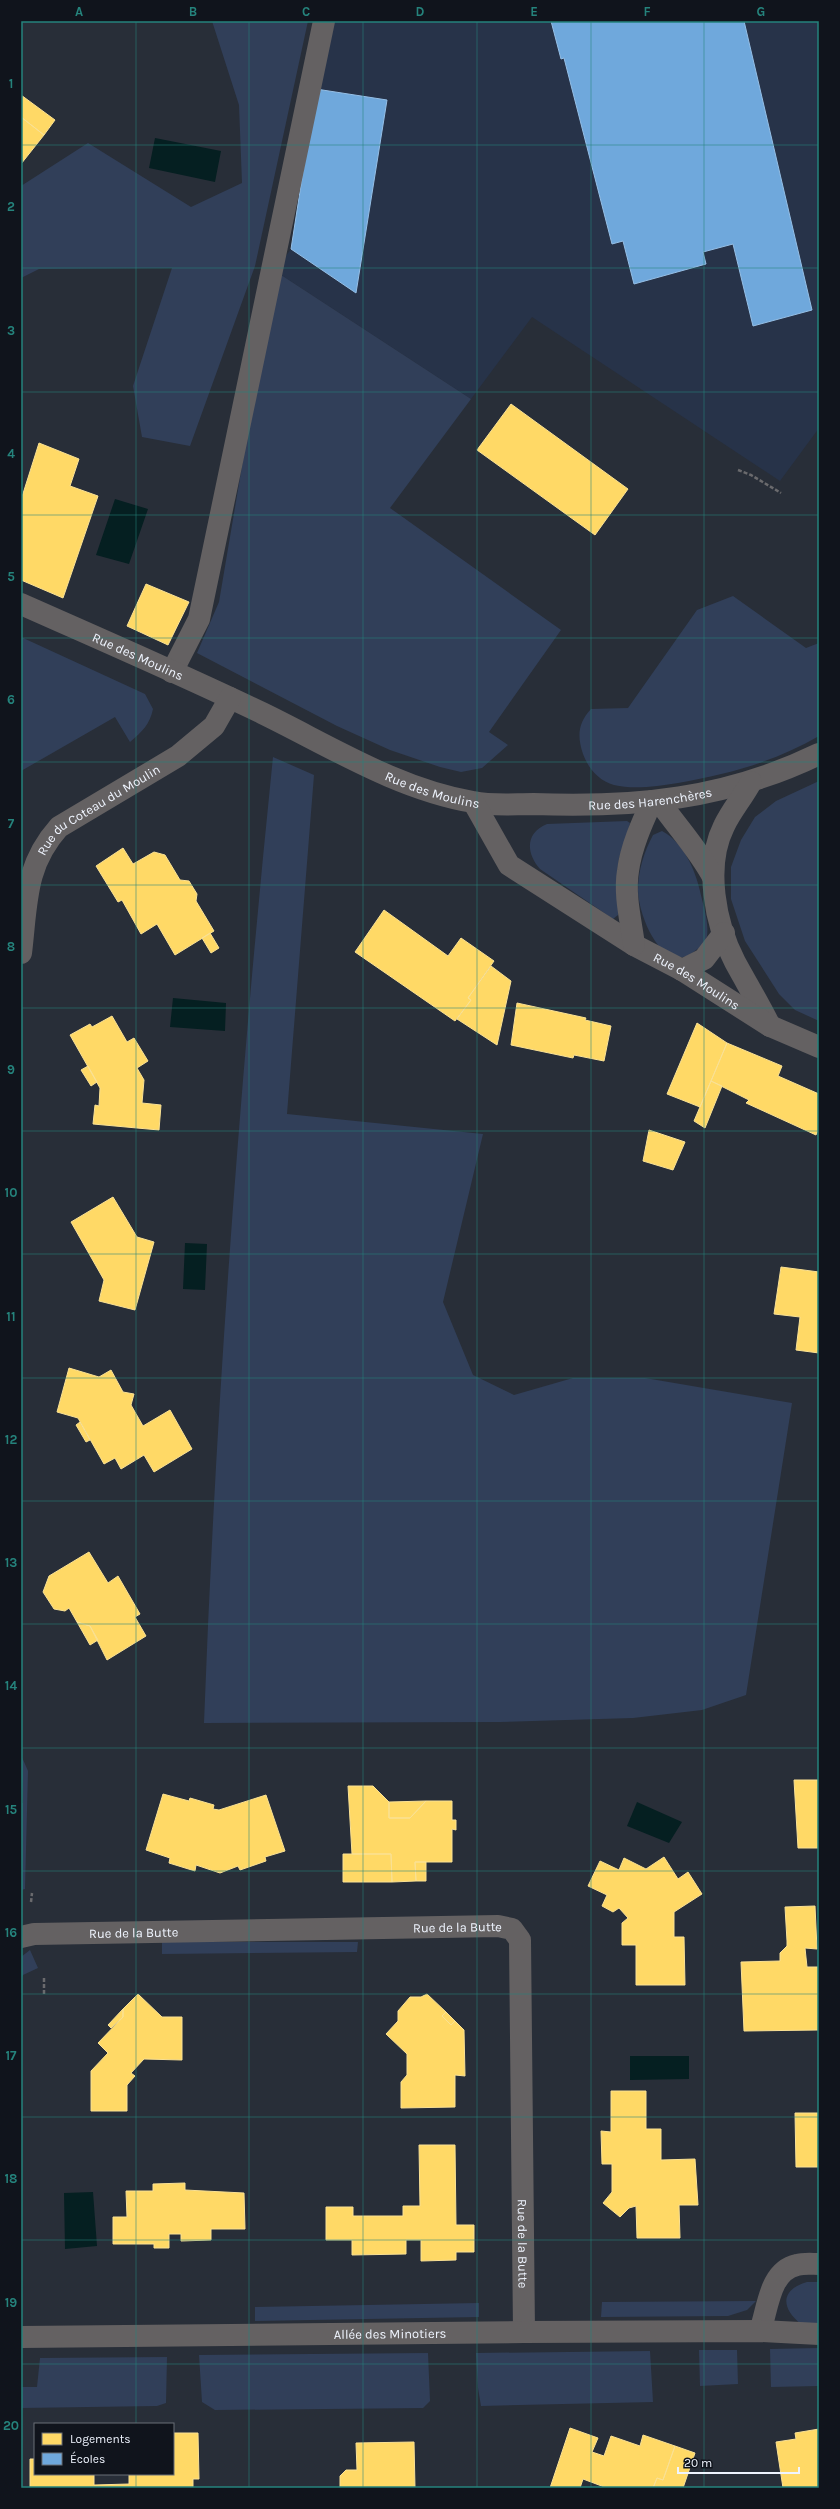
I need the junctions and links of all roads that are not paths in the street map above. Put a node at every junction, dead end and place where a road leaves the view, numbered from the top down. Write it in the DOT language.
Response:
graph roads {
  1 [pos="324,21"];
  2 [pos="21,604"];
  3 [pos="172,672"];
  4 [pos="230,698"];
  5 [pos="819,754"];
  6 [pos="751,782"];
  7 [pos="655,801"];
  8 [pos="474,803"];
  9 [pos="713,877"];
  10 [pos="724,933"];
  11 [pos="634,945"];
  12 [pos="21,953"];
  13 [pos="682,970"];
  14 [pos="770,1026"];
  15 [pos="819,1047"];
  16 [pos="21,1937"];
  17 [pos="819,2264"];
  18 [pos="524,2332"];
  19 [pos="760,2332"];
  20 [pos="819,2334"];
  21 [pos="21,2336"];
  1 -- 3 [label="street"];
  2 -- 3 [label="street, Rue des Moulins"];
  3 -- 4 [label="street, Rue des Moulins"];
  4 -- 8 [label="street, Rue des Moulins"];
  4 -- 12 [label="street, Rue du Coteau du Moulin"];
  5 -- 6 [label="street, Rue des Harenchères"];
  6 -- 7 [label="street, Rue des Harenchères"];
  6 -- 9 [label="street"];
  7 -- 8 [label="street, Rue des Harenchères"];
  7 -- 9 [label="street"];
  7 -- 11 [label="street"];
  8 -- 11 [label="street, Rue des Moulins"];
  9 -- 10 [label="street"];
  10 -- 13 [label="street"];
  10 -- 14 [label="street"];
  11 -- 13 [label="street, Rue des Moulins"];
  13 -- 14 [label="street, Rue des Moulins"];
  14 -- 15 [label="street, Rue des Moulins"];
  16 -- 18 [label="street, Rue de la Butte"];
  17 -- 19 [label="street"];
  18 -- 19 [label="street, Allée des Minotiers"];
  18 -- 21 [label="street, Allée des Minotiers"];
  19 -- 20 [label="street, Allée des Minotiers"];
}
